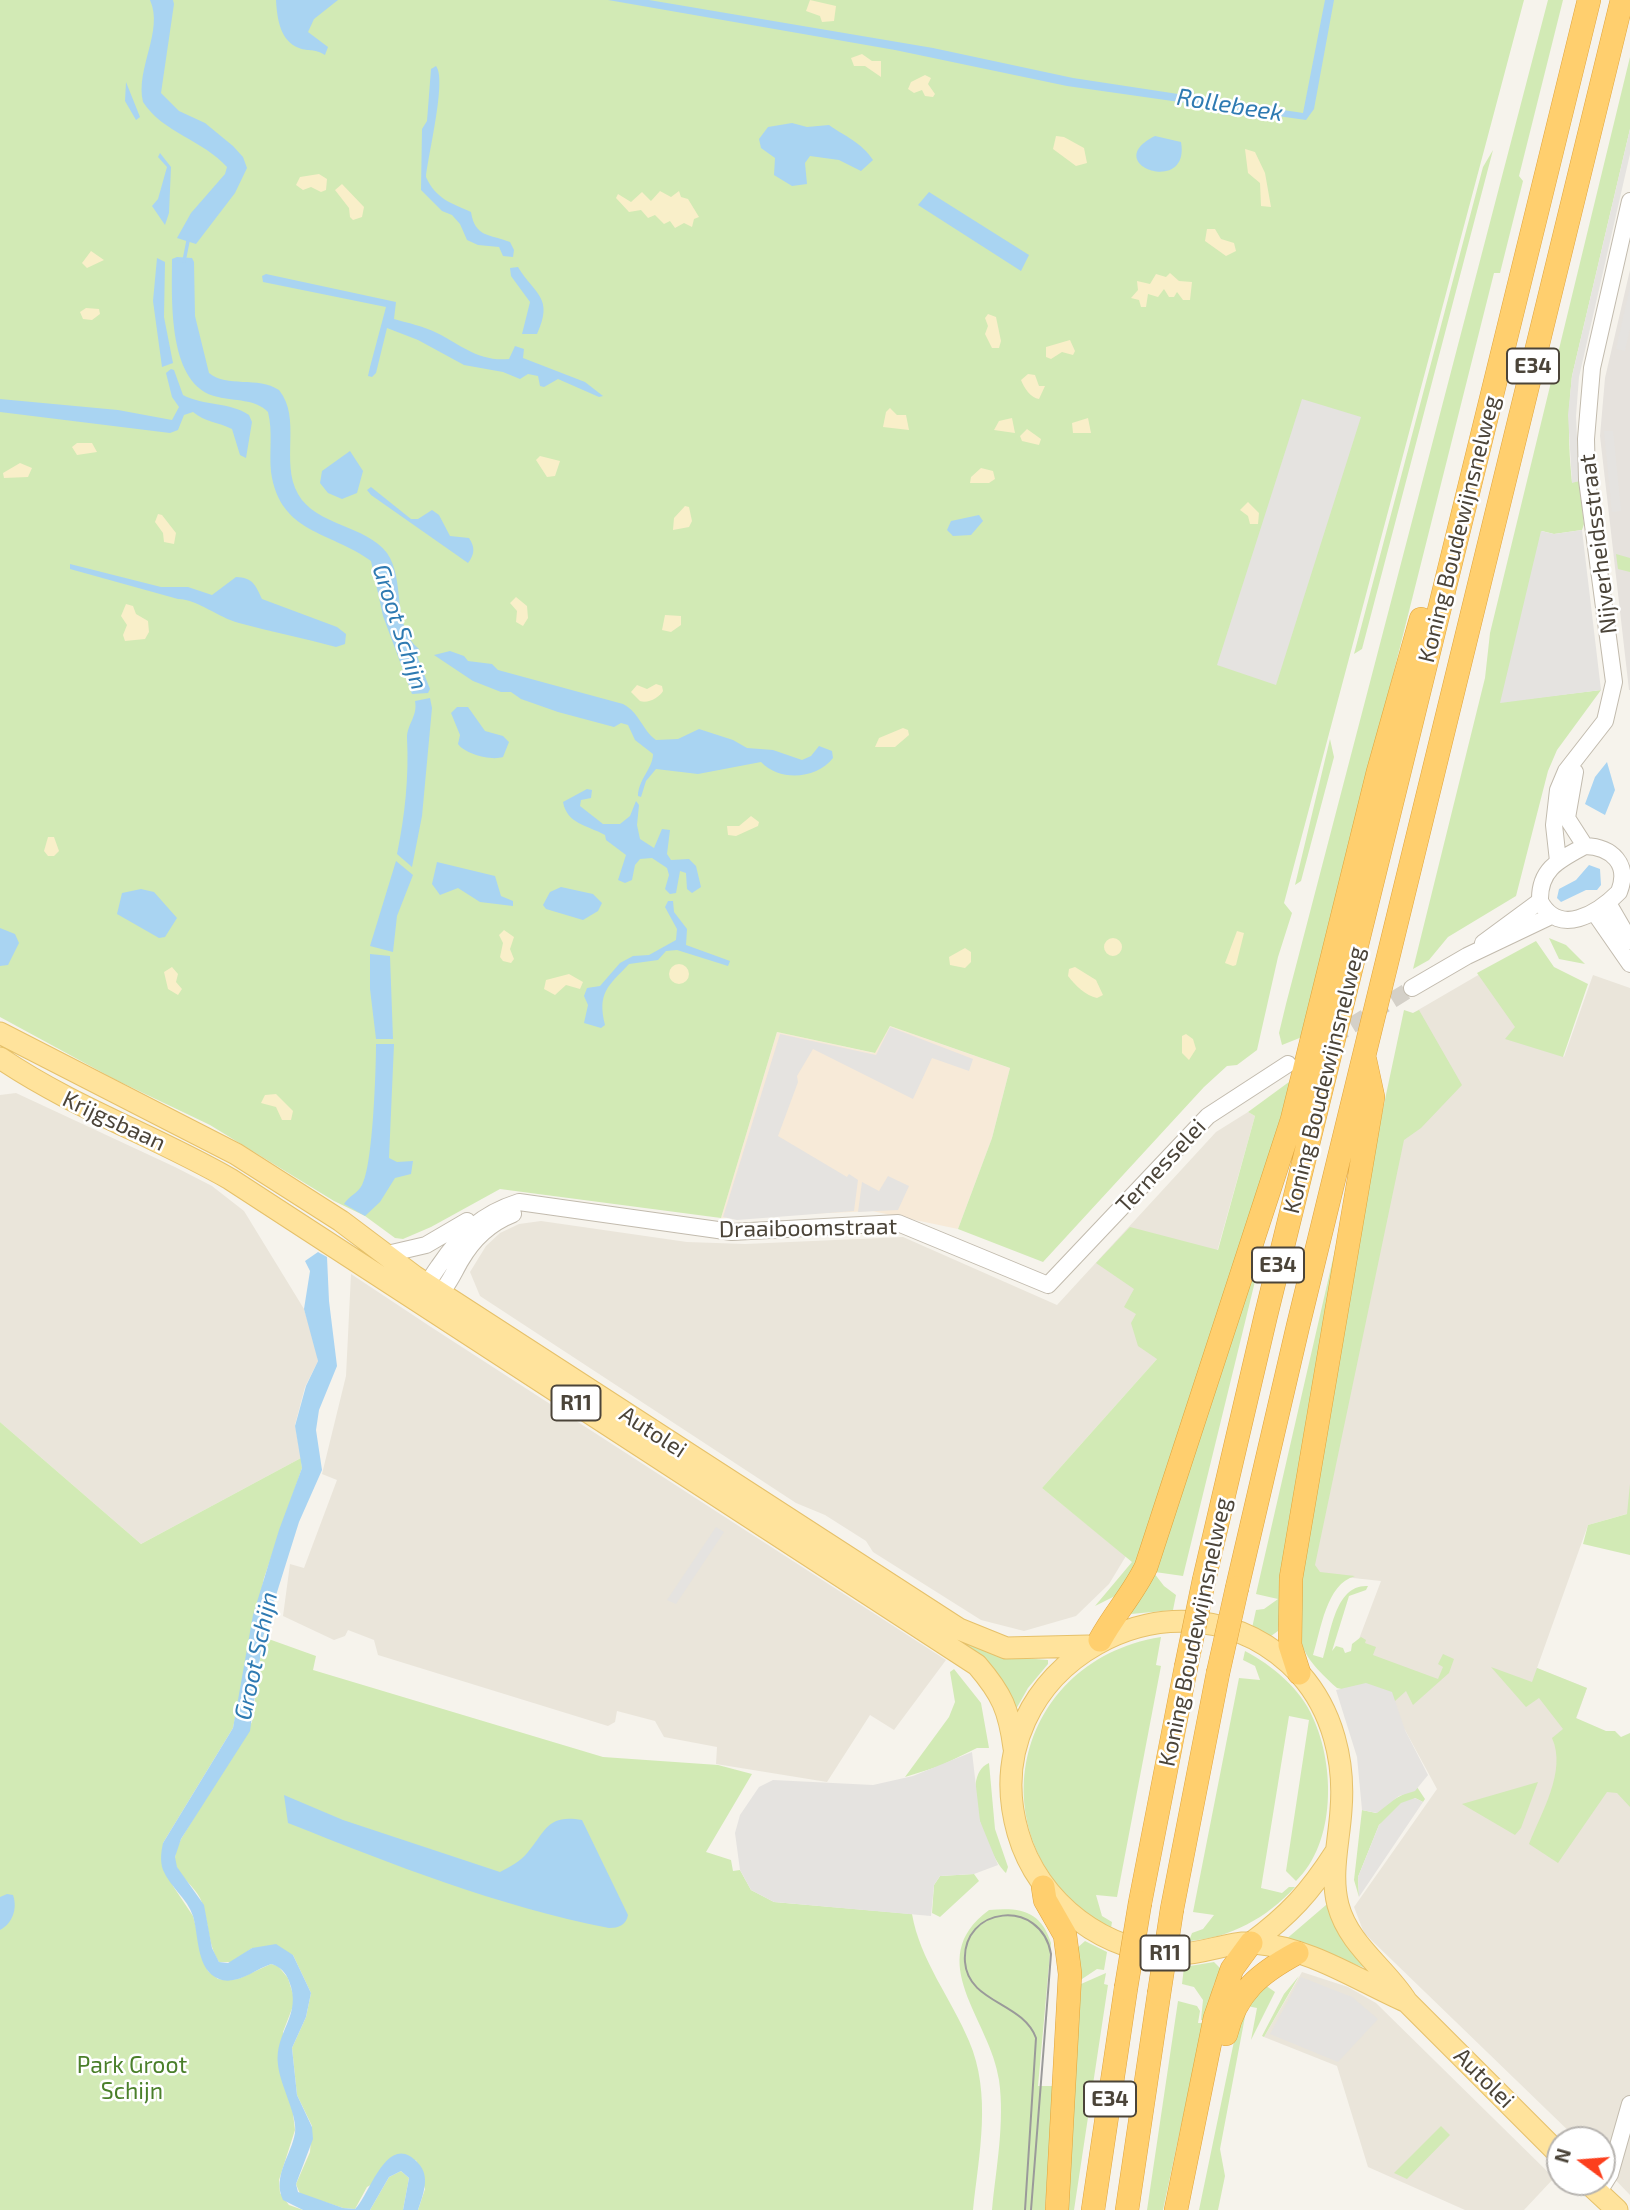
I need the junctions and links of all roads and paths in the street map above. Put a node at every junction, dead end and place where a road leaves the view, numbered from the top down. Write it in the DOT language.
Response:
graph roads {
  1 [pos="1589,0"];
  2 [pos="1622,0"];
  3 [pos="1630,201"];
  4 [pos="1452,557"];
  5 [pos="1580,757"];
  6 [pos="1585,846"];
  7 [pos="1630,846"];
  8 [pos="1615,855"];
  9 [pos="1558,860"];
  10 [pos="1627,869"];
  11 [pos="1540,901"];
  12 [pos="1601,908"];
  13 [pos="1551,916"];
  14 [pos="1630,941"];
  15 [pos="1467,956"];
  16 [pos="1630,964"];
  17 [pos="1412,988"];
  18 [pos="0,1033"];
  19 [pos="1364,1057"];
  20 [pos="0,1058"];
  21 [pos="1289,1063"];
  22 [pos="203,1136"];
  23 [pos="230,1179"];
  24 [pos="557,1207"];
  25 [pos="476,1221"];
  26 [pos="383,1255"];
  27 [pos="1048,1286"];
  28 [pos="431,1294"];
  29 [pos="1094,1643"];
  30 [pos="1299,1673"];
  31 [pos="1014,1750"];
  32 [pos="1337,1850"];
  33 [pos="1043,1888"];
  34 [pos="1251,1942"];
  35 [pos="1297,1953"];
  36 [pos="1407,2002"];
  37 [pos="1203,2072"];
  38 [pos="1630,2104"];
  39 [pos="1620,2133"];
  40 [pos="1616,2137"];
  41 [pos="1546,2141"];
  42 [pos="1616,2151"];
  43 [pos="1602,2196"];
  44 [pos="1057,2210"];
  45 [pos="1093,2210"];
  46 [pos="1127,2210"];
  47 [pos="1176,2210"];
  48 [pos="1616,2210"];
  1 -- 4 [label="highway, Koning Boudewijnsnelweg / E34"];
  2 -- 19 [label="highway, Koning Boudewijnsnelweg / E34"];
  3 -- 5 [label="street, Nijverheidsstraat"];
  4 -- 29 [label="highway"];
  4 -- 45 [label="highway, Koning Boudewijnsnelweg / E34, bridge"];
  5 -- 6 [label="street, Nijverheidsstraat"];
  5 -- 9 [label="street, Nijverheidsstraat"];
  6 -- 8 [label="street"];
  6 -- 9 [label="street"];
  7 -- 8 [label="street"];
  8 -- 10 [label="street"];
  9 -- 11 [label="street"];
  10 -- 12 [label="street"];
  11 -- 13 [label="street"];
  11 -- 15 [label="street"];
  12 -- 13 [label="street"];
  12 -- 14 [label="street"];
  12 -- 16 [label="street"];
  13 -- 15 [label="street"];
  15 -- 17 [label="street"];
  18 -- 22 [label="main road, Krijgsbaan / R11"];
  19 -- 30 [label="highway"];
  19 -- 46 [label="highway, Koning Boudewijnsnelweg / E34, bridge"];
  20 -- 23 [label="main road, Krijgsbaan / R11"];
  21 -- 27 [label="street, Ternesselei"];
  22 -- 26 [label="main road, Autolei / R11"];
  23 -- 28 [label="main road, Autolei / R11"];
  24 -- 25 [label="street, Draaiboomstraat"];
  24 -- 27 [label="street, Draaiboomstraat"];
  24 -- 28 [label="street, Draaiboomstraat"];
  25 -- 26 [label="street, Draaiboomstraat"];
  25 -- 28 [label="street, Draaiboomstraat"];
  26 -- 28 [label="main road, Autolei / R11"];
  28 -- 29 [label="main road, Autolei / R11"];
  28 -- 31 [label="main road, Autolei / R11"];
  29 -- 30 [label="main road, Autolei / R11"];
  29 -- 31 [label="main road, Autolei / R11"];
  30 -- 32 [label="main road, Autolei / R11"];
  31 -- 33 [label="main road, Autolei / R11"];
  32 -- 34 [label="main road, Autolei / R11"];
  32 -- 36 [label="main road, Autolei / R11"];
  33 -- 34 [label="main road, Autolei / R11"];
  33 -- 44 [label="highway"];
  34 -- 35 [label="main road, Autolei / R11"];
  34 -- 37 [label="highway"];
  35 -- 36 [label="main road, Autolei / R11"];
  35 -- 37 [label="highway"];
  36 -- 41 [label="main road, Autolei / R11"];
  37 -- 47 [label="highway"];
  38 -- 39 [label="street"];
  39 -- 40 [label="street"];
  39 -- 42 [label="street"];
  43 -- 48 [label="main road"];
}
